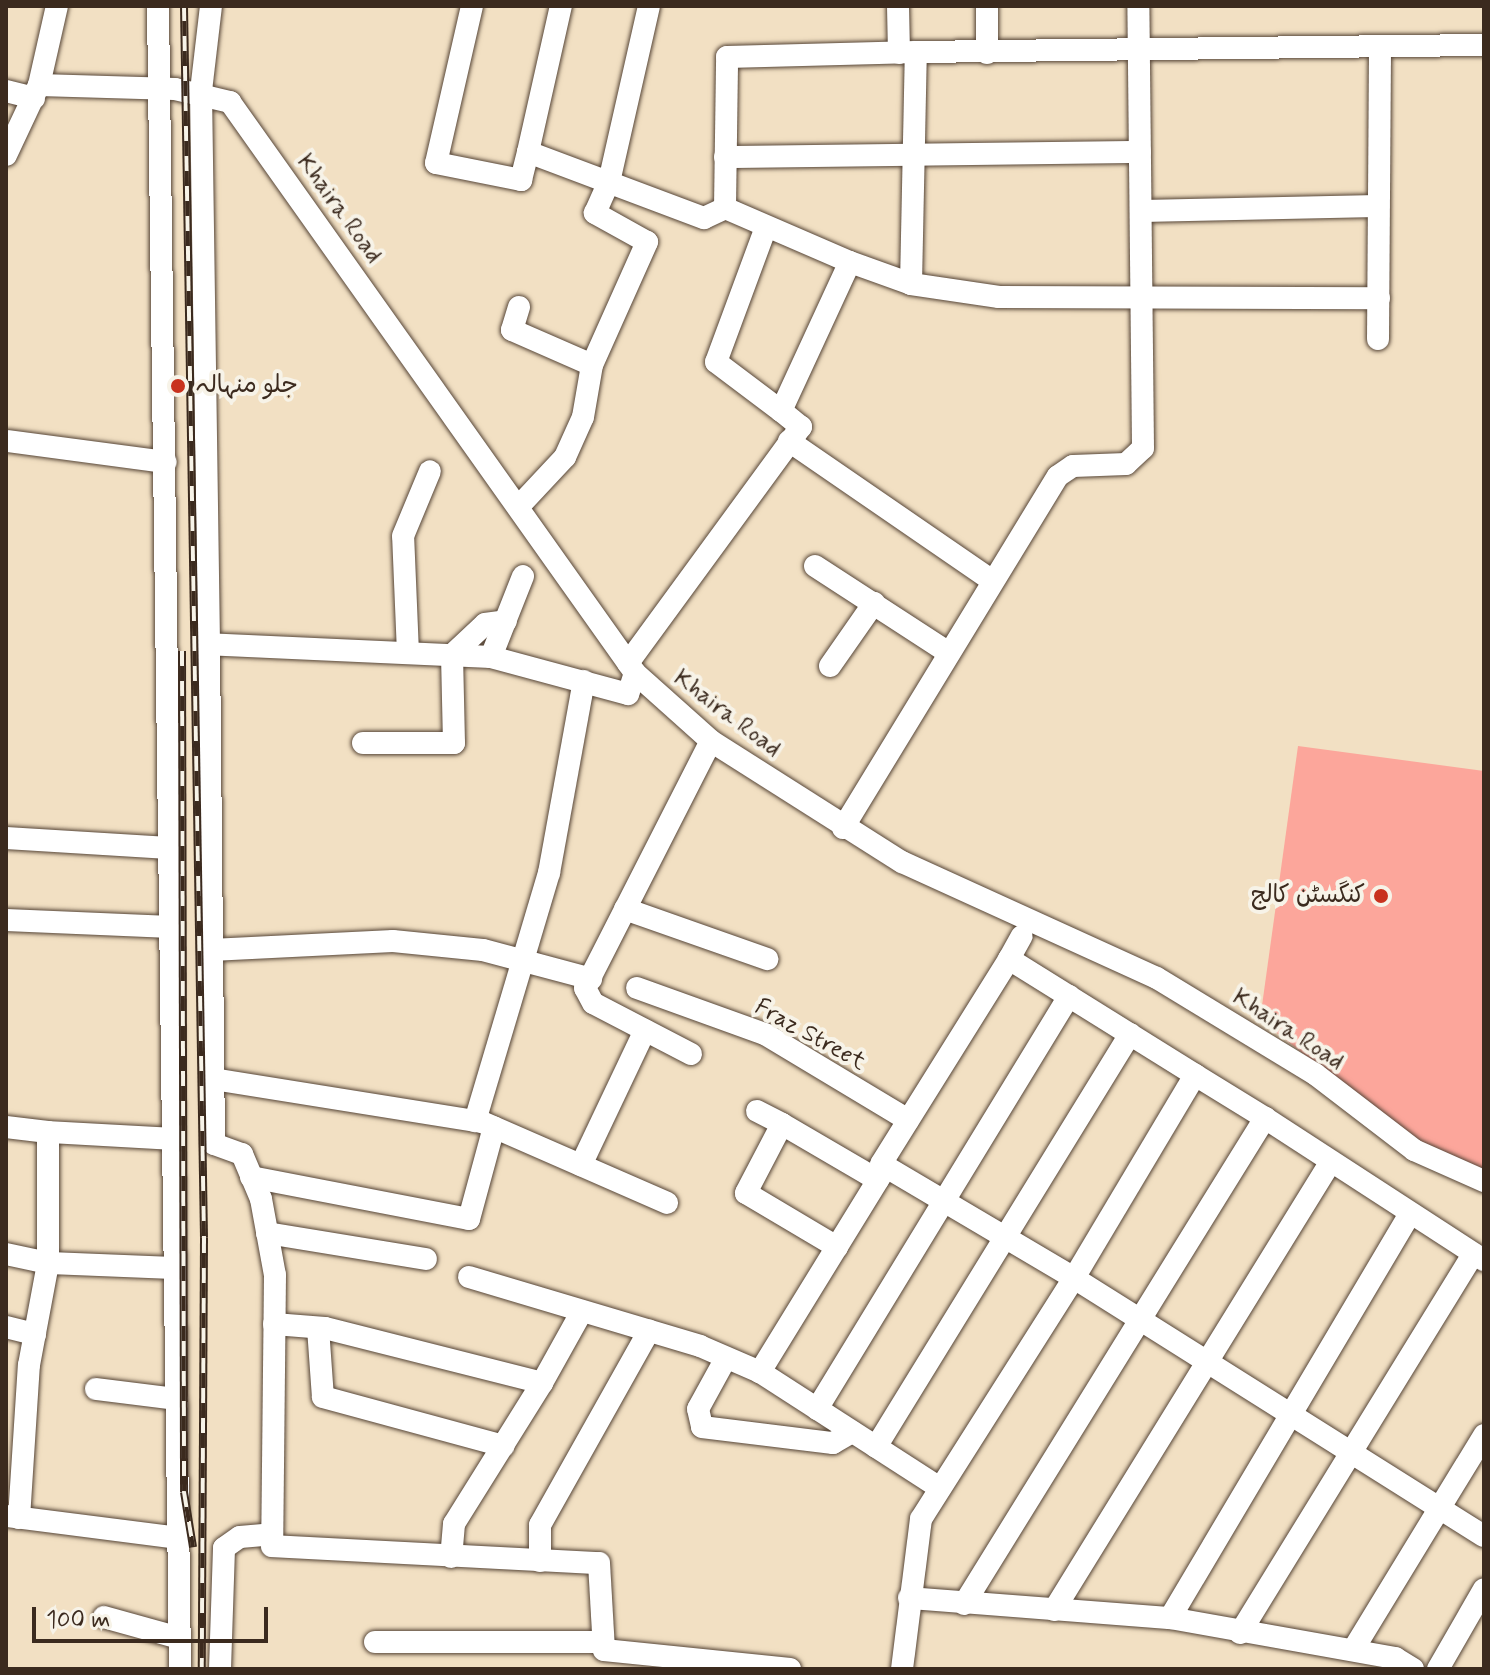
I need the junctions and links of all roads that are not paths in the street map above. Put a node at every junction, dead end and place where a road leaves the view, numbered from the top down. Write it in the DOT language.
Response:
graph roads {
  1 [pos="57,6"];
  2 [pos="158,6"];
  3 [pos="211,6"];
  4 [pos="472,6"];
  5 [pos="561,6"];
  6 [pos="649,6"];
  7 [pos="898,6"];
  8 [pos="987,6"];
  9 [pos="1138,6"];
  10 [pos="1484,45"];
  11 [pos="1380,46"];
  12 [pos="1138,49"];
  13 [pos="907,52"];
  14 [pos="987,53"];
  15 [pos="159,89"];
  16 [pos="6,91"];
  17 [pos="37,91"];
  18 [pos="201,91"];
  19 [pos="528,152"];
  20 [pos="1140,152"];
  21 [pos="6,155"];
  22 [pos="725,157"];
  23 [pos="914,157"];
  24 [pos="609,182"];
  25 [pos="1378,206"];
  26 [pos="725,208"];
  27 [pos="1141,211"];
  28 [pos="766,227"];
  29 [pos="850,262"];
  30 [pos="911,284"];
  31 [pos="1140,294"];
  32 [pos="1379,298"];
  33 [pos="519,307"];
  34 [pos="1378,339"];
  35 [pos="592,365"];
  36 [pos="781,411"];
  37 [pos="8,441"];
  38 [pos="789,441"];
  39 [pos="166,462"];
  40 [pos="430,471"];
  41 [pos="521,504"];
  42 [pos="815,566"];
  43 [pos="523,576"];
  44 [pos="990,579"];
  45 [pos="874,603"];
  46 [pos="506,621"];
  47 [pos="209,644"];
  48 [pos="946,651"];
  49 [pos="408,653"];
  50 [pos="452,655"];
  51 [pos="491,657"];
  52 [pos="830,666"];
  53 [pos="632,668"];
  54 [pos="584,681"];
  55 [pos="711,741"];
  56 [pos="363,743"];
  57 [pos="843,828"];
  58 [pos="6,838"];
  59 [pos="169,848"];
  60 [pos="625,909"];
  61 [pos="6,920"];
  62 [pos="171,927"];
  63 [pos="1022,936"];
  64 [pos="211,950"];
  65 [pos="519,959"];
  66 [pos="767,959"];
  67 [pos="1009,959"];
  68 [pos="591,979"];
  69 [pos="637,988"];
  70 [pos="1069,996"];
  71 [pos="645,1030"];
  72 [pos="1130,1034"];
  73 [pos="691,1054"];
  74 [pos="1195,1075"];
  75 [pos="213,1079"];
  76 [pos="757,1111"];
  77 [pos="1265,1118"];
  78 [pos="908,1120"];
  79 [pos="484,1124"];
  80 [pos="782,1124"];
  81 [pos="6,1127"];
  82 [pos="48,1132"];
  83 [pos="173,1139"];
  84 [pos="1330,1163"];
  85 [pos="581,1165"];
  86 [pos="882,1174"];
  87 [pos="251,1177"];
  88 [pos="1484,1181"];
  89 [pos="942,1200"];
  90 [pos="667,1203"];
  91 [pos="1409,1215"];
  92 [pos="267,1233"];
  93 [pos="1005,1236"];
  94 [pos="837,1247"];
  95 [pos="6,1254"];
  96 [pos="1479,1257"];
  97 [pos="426,1259"];
  98 [pos="48,1263"];
  99 [pos="175,1268"];
  100 [pos="469,1277"];
  101 [pos="1074,1278"];
  102 [pos="582,1311"];
  103 [pos="1140,1320"];
  104 [pos="274,1324"];
  105 [pos="6,1327"];
  106 [pos="318,1328"];
  107 [pos="649,1331"];
  108 [pos="35,1334"];
  109 [pos="726,1358"];
  110 [pos="1205,1364"];
  111 [pos="760,1372"];
  112 [pos="542,1383"];
  113 [pos="96,1389"];
  114 [pos="176,1399"];
  115 [pos="817,1409"];
  116 [pos="1289,1417"];
  117 [pos="852,1432"];
  118 [pos="1484,1435"];
  119 [pos="503,1446"];
  120 [pos="876,1447"];
  121 [pos="1349,1453"];
  122 [pos="940,1488"];
  123 [pos="1439,1508"];
  124 [pos="13,1517"];
  125 [pos="272,1534"];
  126 [pos="1484,1536"];
  127 [pos="178,1538"];
  128 [pos="451,1557"];
  129 [pos="540,1561"];
  130 [pos="1484,1589"];
  131 [pos="909,1598"];
  132 [pos="964,1604"];
  133 [pos="1054,1610"];
  134 [pos="104,1617"];
  135 [pos="1170,1618"];
  136 [pos="1240,1633"];
  137 [pos="179,1638"];
  138 [pos="375,1642"];
  139 [pos="1353,1650"];
  140 [pos="603,1654"];
  141 [pos="691,1663"];
  142 [pos="778,1668"];
  143 [pos="180,1669"];
  144 [pos="220,1669"];
  145 [pos="902,1669"];
  146 [pos="1413,1669"];
  147 [pos="1438,1669"];
  1 -- 17 [label="street"];
  2 -- 15 [label="street"];
  3 -- 18 [label="street"];
  4 -- 19 [label="street"];
  5 -- 19 [label="street"];
  6 -- 24 [label="street"];
  7 -- 13 [label="street"];
  8 -- 14 [label="street"];
  9 -- 12 [label="street"];
  10 -- 11 [label="street"];
  11 -- 12 [label="street"];
  11 -- 25 [label="street"];
  12 -- 14 [label="street"];
  12 -- 20 [label="street"];
  13 -- 14 [label="street"];
  13 -- 22 [label="street"];
  13 -- 23 [label="street"];
  15 -- 17 [label="street, Khaira Road"];
  15 -- 18 [label="street, Khaira Road"];
  15 -- 39 [label="street"];
  16 -- 17 [label="street, Khaira Road"];
  17 -- 21 [label="street"];
  18 -- 41 [label="street, Khaira Road"];
  18 -- 47 [label="street"];
  19 -- 24 [label="street"];
  20 -- 23 [label="street"];
  20 -- 27 [label="street"];
  22 -- 23 [label="street"];
  22 -- 26 [label="street"];
  23 -- 30 [label="street"];
  24 -- 26 [label="street"];
  24 -- 35 [label="street"];
  25 -- 27 [label="street"];
  25 -- 32 [label="street"];
  26 -- 28 [label="street"];
  27 -- 31 [label="street"];
  28 -- 29 [label="street"];
  28 -- 36 [label="street"];
  29 -- 30 [label="street"];
  29 -- 36 [label="street"];
  30 -- 31 [label="street"];
  31 -- 32 [label="street"];
  31 -- 44 [label="street"];
  32 -- 34 [label="street"];
  33 -- 35 [label="street"];
  35 -- 41 [label="street"];
  36 -- 38 [label="street"];
  37 -- 39 [label="street"];
  38 -- 44 [label="street"];
  38 -- 53 [label="street"];
  39 -- 59 [label="street"];
  40 -- 49 [label="street"];
  41 -- 53 [label="street, Khaira Road"];
  42 -- 45 [label="street"];
  43 -- 46 [label="street"];
  44 -- 48 [label="street"];
  45 -- 48 [label="street"];
  45 -- 52 [label="street"];
  46 -- 50 [label="street"];
  46 -- 51 [label="street"];
  47 -- 49 [label="street"];
  47 -- 64 [label="street"];
  48 -- 57 [label="street"];
  49 -- 50 [label="street"];
  50 -- 51 [label="street"];
  50 -- 56 [label="street"];
  51 -- 54 [label="street"];
  53 -- 54 [label="street"];
  53 -- 55 [label="street, Khaira Road"];
  54 -- 65 [label="street"];
  55 -- 57 [label="street, Khaira Road"];
  55 -- 60 [label="street"];
  57 -- 88 [label="street, Khaira Road"];
  58 -- 59 [label="street"];
  59 -- 62 [label="street"];
  60 -- 66 [label="street"];
  60 -- 68 [label="street"];
  61 -- 62 [label="street"];
  62 -- 83 [label="street"];
  63 -- 67 [label="street"];
  64 -- 65 [label="street"];
  64 -- 75 [label="street"];
  65 -- 68 [label="street"];
  65 -- 79 [label="street"];
  67 -- 70 [label="street"];
  67 -- 78 [label="street"];
  68 -- 71 [label="street"];
  69 -- 78 [label="street, Fraz Street"];
  70 -- 72 [label="street"];
  70 -- 89 [label="street"];
  71 -- 73 [label="street"];
  71 -- 85 [label="street"];
  72 -- 74 [label="street"];
  72 -- 93 [label="street"];
  74 -- 77 [label="street"];
  74 -- 101 [label="street"];
  75 -- 79 [label="street"];
  75 -- 87 [label="street"];
  76 -- 80 [label="street"];
  77 -- 84 [label="street"];
  77 -- 103 [label="street"];
  78 -- 86 [label="street"];
  79 -- 85 [label="street"];
  79 -- 87 [label="street"];
  80 -- 86 [label="street"];
  80 -- 94 [label="street"];
  81 -- 82 [label="street"];
  82 -- 83 [label="street"];
  82 -- 98 [label="street"];
  83 -- 99 [label="street"];
  84 -- 91 [label="street"];
  84 -- 110 [label="street"];
  85 -- 90 [label="street"];
  86 -- 89 [label="street"];
  86 -- 94 [label="street"];
  87 -- 92 [label="street"];
  89 -- 93 [label="street"];
  89 -- 115 [label="street"];
  91 -- 96 [label="street"];
  91 -- 116 [label="street"];
  92 -- 97 [label="street"];
  92 -- 104 [label="street"];
  93 -- 101 [label="street"];
  93 -- 120 [label="street"];
  94 -- 111 [label="street"];
  95 -- 98 [label="street"];
  96 -- 121 [label="street"];
  98 -- 99 [label="street"];
  98 -- 108 [label="street"];
  99 -- 114 [label="street"];
  100 -- 102 [label="street"];
  101 -- 103 [label="street"];
  101 -- 122 [label="street"];
  102 -- 107 [label="street"];
  102 -- 112 [label="street"];
  103 -- 110 [label="street"];
  103 -- 132 [label="street"];
  104 -- 106 [label="street"];
  104 -- 125 [label="street"];
  105 -- 108 [label="street"];
  106 -- 112 [label="street"];
  106 -- 119 [label="street"];
  107 -- 109 [label="street"];
  107 -- 129 [label="street"];
  108 -- 124 [label="street"];
  109 -- 111 [label="street"];
  109 -- 117 [label="street"];
  110 -- 116 [label="street"];
  110 -- 133 [label="street"];
  111 -- 115 [label="street"];
  112 -- 119 [label="street"];
  113 -- 114 [label="street"];
  114 -- 127 [label="street"];
  115 -- 117 [label="street"];
  116 -- 121 [label="street"];
  116 -- 135 [label="street"];
  117 -- 120 [label="street"];
  118 -- 123 [label="street"];
  119 -- 128 [label="street"];
  120 -- 122 [label="street"];
  121 -- 123 [label="street"];
  121 -- 136 [label="street"];
  122 -- 131 [label="street"];
  123 -- 126 [label="street"];
  123 -- 139 [label="street"];
  124 -- 127 [label="street"];
  125 -- 128 [label="street"];
  125 -- 144 [label="street"];
  127 -- 137 [label="street"];
  128 -- 129 [label="street"];
  129 -- 140 [label="street"];
  130 -- 147 [label="street"];
  131 -- 132 [label="street"];
  131 -- 145 [label="street"];
  132 -- 133 [label="street"];
  133 -- 135 [label="street"];
  134 -- 137 [label="street"];
  135 -- 136 [label="street"];
  136 -- 139 [label="street"];
  137 -- 143 [label="street"];
  138 -- 140 [label="street"];
  139 -- 146 [label="street"];
  140 -- 141 [label="street"];
  141 -- 142 [label="street"];
}
